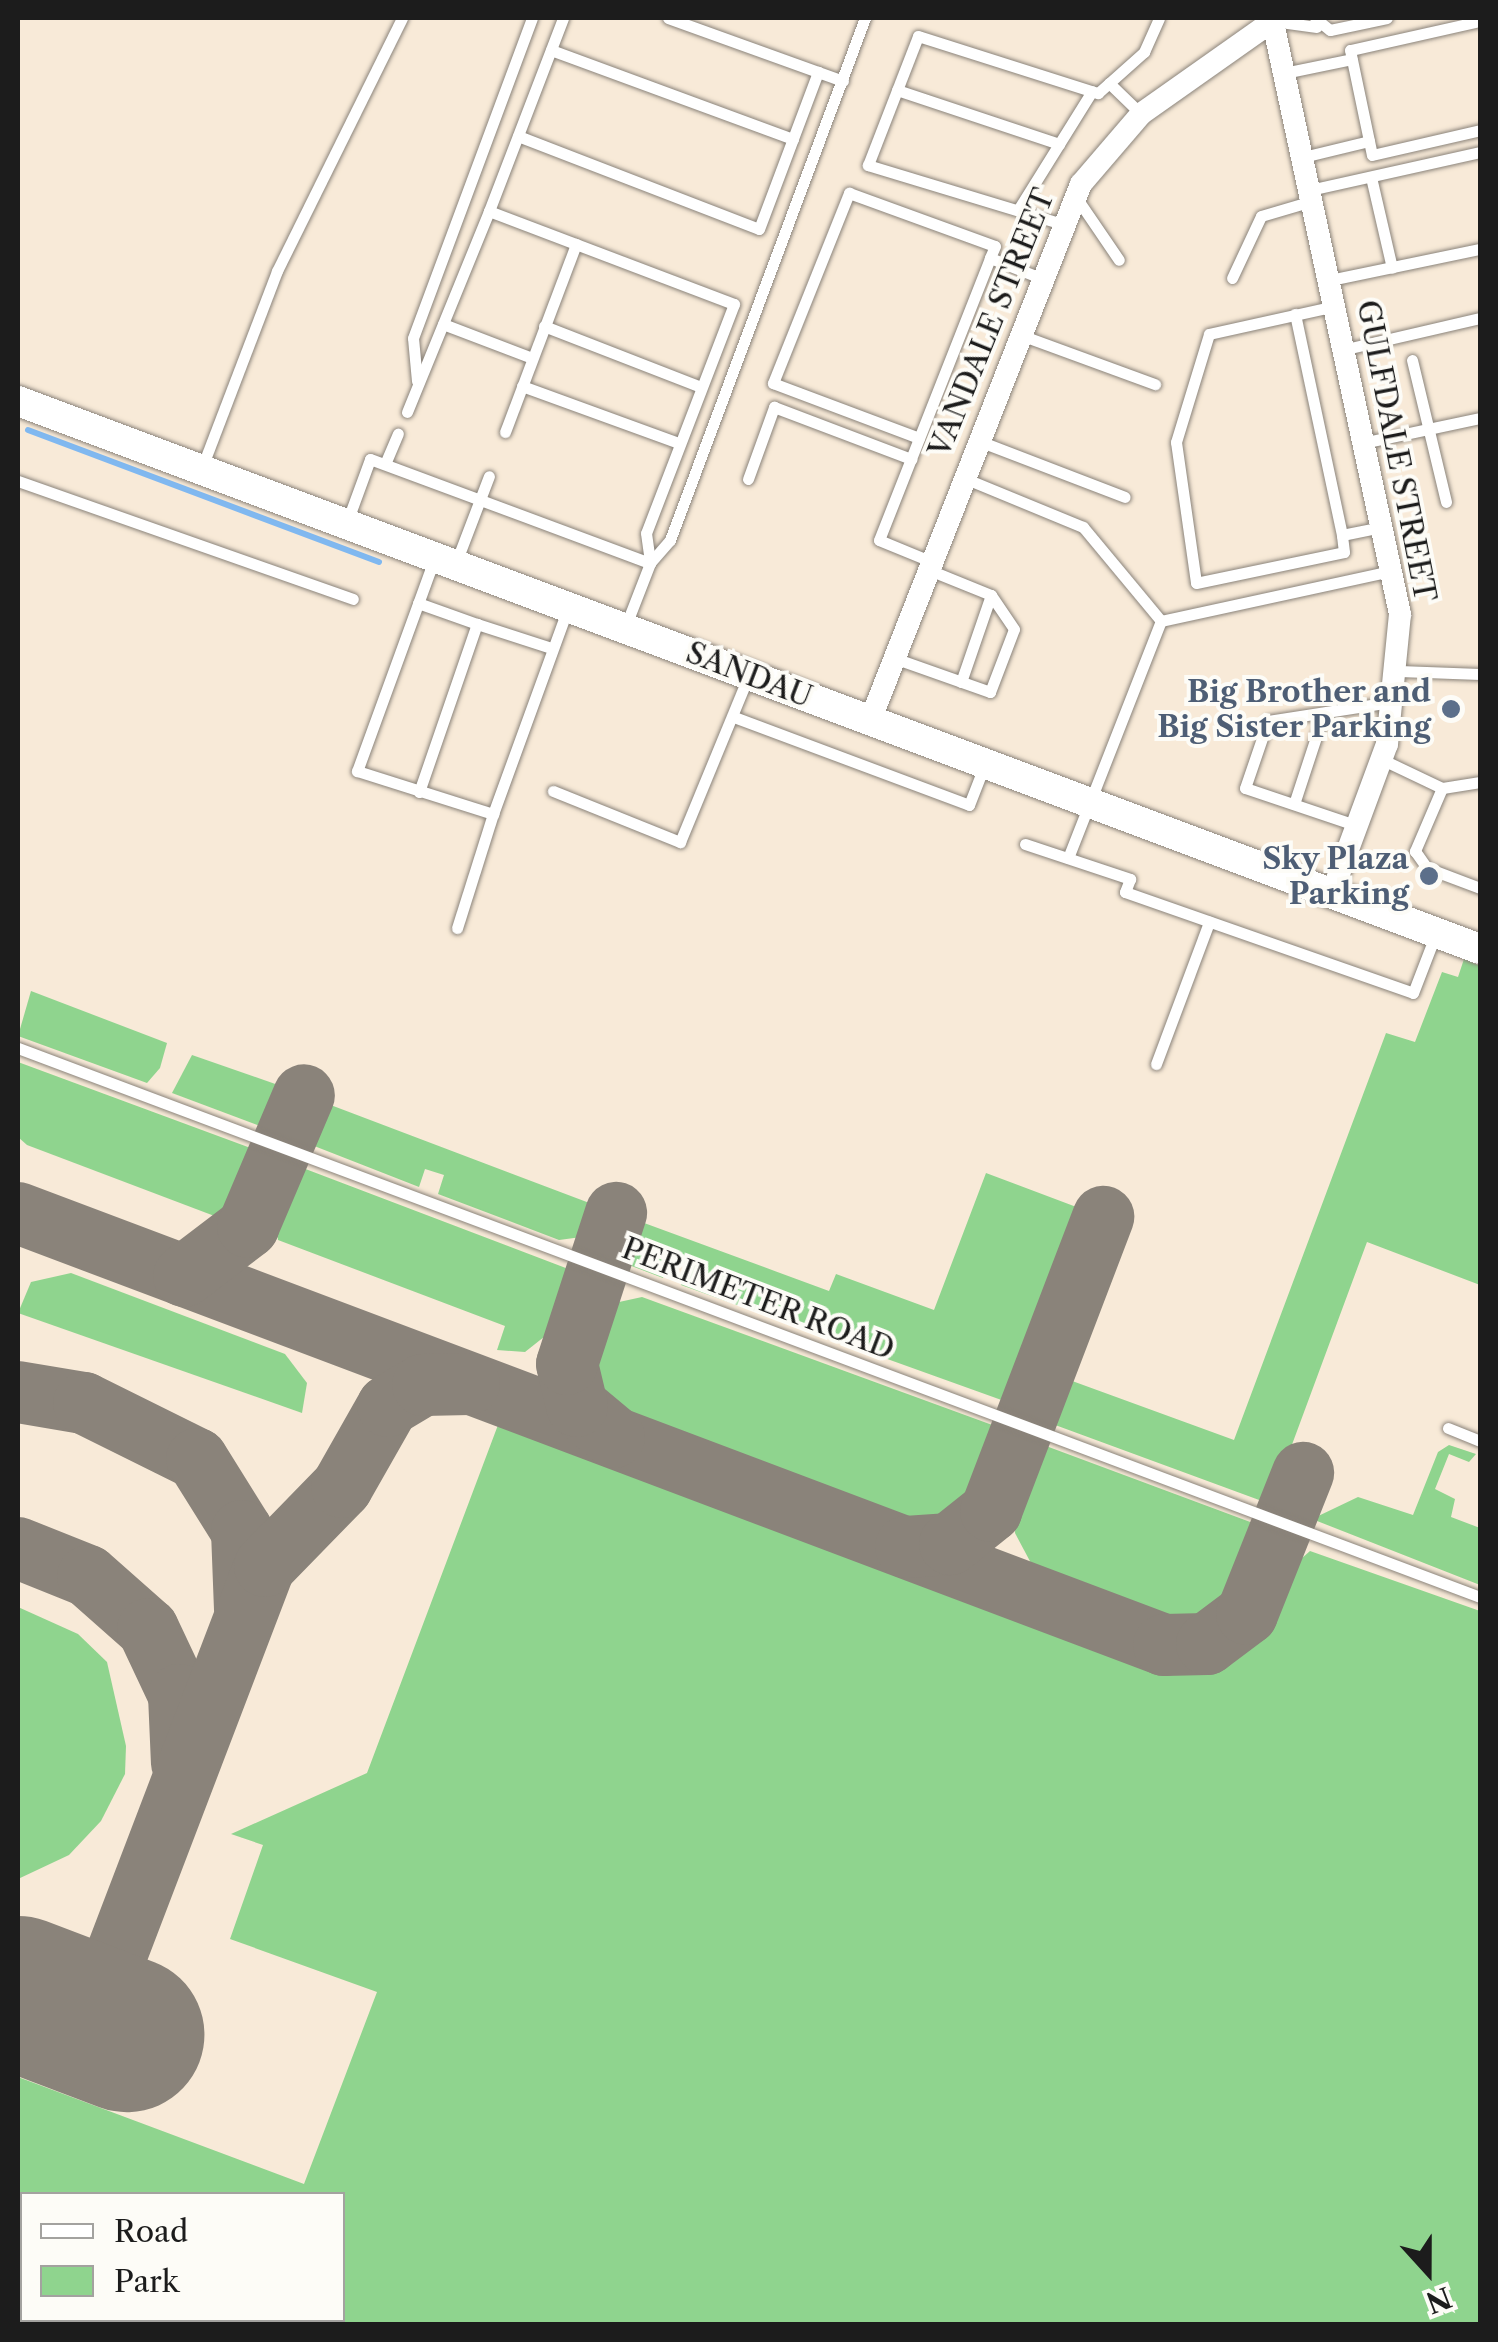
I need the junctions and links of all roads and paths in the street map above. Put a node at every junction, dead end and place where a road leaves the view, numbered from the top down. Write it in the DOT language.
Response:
graph roads {
  1 [pos="402,18"];
  2 [pos="532,18"];
  3 [pos="563,18"];
  4 [pos="668,18"];
  5 [pos="866,18"];
  6 [pos="1160,18"];
  7 [pos="1387,18"];
  8 [pos="1272,20"];
  9 [pos="1316,22"];
  10 [pos="1480,22"];
  11 [pos="551,50"];
  12 [pos="1352,58"];
  13 [pos="818,72"];
  14 [pos="1284,73"];
  15 [pos="843,81"];
  16 [pos="1109,83"];
  17 [pos="897,90"];
  18 [pos="1092,91"];
  19 [pos="1141,114"];
  20 [pos="1480,130"];
  21 [pos="518,136"];
  22 [pos="793,139"];
  23 [pos="1369,141"];
  24 [pos="1059,144"];
  25 [pos="1480,152"];
  26 [pos="1303,157"];
  27 [pos="1371,177"];
  28 [pos="1075,196"];
  29 [pos="1311,196"];
  30 [pos="489,210"];
  31 [pos="1018,210"];
  32 [pos="1062,224"];
  33 [pos="576,244"];
  34 [pos="1480,249"];
  35 [pos="990,258"];
  36 [pos="1119,260"];
  37 [pos="1392,268"];
  38 [pos="1038,277"];
  39 [pos="1232,278"];
  40 [pos="1330,280"];
  41 [pos="1336,306"];
  42 [pos="1295,314"];
  43 [pos="1480,318"];
  44 [pos="442,324"];
  45 [pos="544,326"];
  46 [pos="1016,333"];
  47 [pos="1346,348"];
  48 [pos="532,358"];
  49 [pos="1412,360"];
  50 [pos="1155,384"];
  51 [pos="417,386"];
  52 [pos="522,386"];
  53 [pos="701,388"];
  54 [pos="18,401"];
  55 [pos="407,412"];
  56 [pos="1480,418"];
  57 [pos="1429,429"];
  58 [pos="505,432"];
  59 [pos="398,434"];
  60 [pos="920,438"];
  61 [pos="976,440"];
  62 [pos="1367,442"];
  63 [pos="679,443"];
  64 [pos="911,459"];
  65 [pos="386,464"];
  66 [pos="201,470"];
  67 [pos="488,476"];
  68 [pos="962,477"];
  69 [pos="748,480"];
  70 [pos="18,482"];
  71 [pos="1125,497"];
  72 [pos="480,499"];
  73 [pos="1446,502"];
  74 [pos="346,524"];
  75 [pos="1386,526"];
  76 [pos="1342,535"];
  77 [pos="445,561"];
  78 [pos="650,563"];
  79 [pos="929,565"];
  80 [pos="1395,570"];
  81 [pos="991,595"];
  82 [pos="353,600"];
  83 [pos="418,603"];
  84 [pos="568,607"];
  85 [pos="1161,621"];
  86 [pos="477,624"];
  87 [pos="624,629"];
  88 [pos="551,648"];
  89 [pos="894,658"];
  90 [pos="1398,672"];
  91 [pos="1480,674"];
  92 [pos="750,675"];
  93 [pos="961,682"];
  94 [pos="1396,701"];
  95 [pos="1324,712"];
  96 [pos="734,716"];
  97 [pos="870,721"];
  98 [pos="1381,759"];
  99 [pos="986,764"];
  100 [pos="1480,782"];
  101 [pos="1442,788"];
  102 [pos="553,790"];
  103 [pos="419,792"];
  104 [pos="1089,802"];
  105 [pos="1294,804"];
  106 [pos="493,814"];
  107 [pos="1358,826"];
  108 [pos="1026,844"];
  109 [pos="1068,858"];
  110 [pos="1480,888"];
  111 [pos="1332,894"];
  112 [pos="1210,922"];
  113 [pos="456,928"];
  114 [pos="1437,932"];
  115 [pos="1480,948"];
  116 [pos="18,1048"];
  117 [pos="1156,1064"];
  118 [pos="1448,1428"];
  119 [pos="1480,1441"];
  120 [pos="1480,1596"];
  1 -- 66 [label="lane"];
  2 -- 51 [label="lane"];
  3 -- 11 [label="lane"];
  4 -- 13 [label="lane"];
  5 -- 15 [label="lane"];
  6 -- 16 [label="lane"];
  7 -- 9 [label="lane"];
  8 -- 9 [label="lane"];
  8 -- 14 [label="street, GULFDALE STREET"];
  8 -- 19 [label="street, VANDALE STREET"];
  10 -- 12 [label="lane"];
  11 -- 21 [label="lane"];
  11 -- 22 [label="lane"];
  12 -- 14 [label="lane"];
  12 -- 23 [label="lane"];
  13 -- 15 [label="lane"];
  13 -- 22 [label="lane"];
  14 -- 26 [label="street, GULFDALE STREET"];
  15 -- 78 [label="lane"];
  16 -- 18 [label="lane"];
  16 -- 19 [label="lane"];
  17 -- 18 [label="lane"];
  17 -- 24 [label="lane"];
  17 -- 31 [label="lane"];
  18 -- 24 [label="lane"];
  19 -- 28 [label="street, VANDALE STREET"];
  20 -- 23 [label="lane"];
  21 -- 22 [label="lane"];
  21 -- 30 [label="lane"];
  23 -- 26 [label="lane"];
  24 -- 31 [label="lane"];
  25 -- 27 [label="lane"];
  26 -- 29 [label="street, GULFDALE STREET"];
  27 -- 29 [label="lane"];
  27 -- 37 [label="lane"];
  28 -- 32 [label="street, VANDALE STREET"];
  28 -- 36 [label="lane"];
  29 -- 39 [label="lane"];
  29 -- 40 [label="street, GULFDALE STREET"];
  30 -- 33 [label="lane"];
  30 -- 44 [label="lane"];
  31 -- 32 [label="lane"];
  32 -- 38 [label="street, VANDALE STREET"];
  33 -- 45 [label="lane"];
  33 -- 53 [label="lane"];
  34 -- 37 [label="lane"];
  35 -- 38 [label="lane"];
  35 -- 60 [label="lane"];
  35 -- 60 [label="lane"];
  37 -- 40 [label="lane"];
  38 -- 46 [label="street, VANDALE STREET"];
  40 -- 41 [label="street, GULFDALE STREET"];
  41 -- 42 [label="lane"];
  41 -- 47 [label="street, GULFDALE STREET"];
  42 -- 76 [label="lane"];
  42 -- 76 [label="lane"];
  43 -- 47 [label="lane"];
  44 -- 48 [label="lane"];
  44 -- 51 [label="lane"];
  45 -- 48 [label="lane"];
  45 -- 53 [label="lane"];
  46 -- 50 [label="lane"];
  46 -- 61 [label="street, VANDALE STREET"];
  47 -- 62 [label="street, GULFDALE STREET"];
  48 -- 52 [label="lane"];
  49 -- 57 [label="lane"];
  51 -- 55 [label="lane"];
  52 -- 58 [label="lane"];
  52 -- 63 [label="lane"];
  53 -- 63 [label="lane"];
  54 -- 66 [label="street, SANDAU"];
  56 -- 57 [label="lane"];
  57 -- 62 [label="lane"];
  57 -- 73 [label="lane"];
  59 -- 65 [label="lane"];
  60 -- 64 [label="lane"];
  61 -- 68 [label="street, VANDALE STREET"];
  61 -- 71 [label="lane"];
  62 -- 75 [label="street, GULFDALE STREET"];
  63 -- 78 [label="lane"];
  64 -- 69 [label="lane"];
  64 -- 79 [label="lane"];
  65 -- 72 [label="lane"];
  65 -- 74 [label="lane"];
  66 -- 74 [label="street, SANDAU"];
  67 -- 72 [label="lane"];
  68 -- 79 [label="street, VANDALE STREET"];
  68 -- 85 [label="lane"];
  70 -- 82 [label="lane"];
  72 -- 77 [label="lane"];
  72 -- 78 [label="lane"];
  74 -- 77 [label="street, SANDAU"];
  75 -- 76 [label="lane"];
  75 -- 80 [label="street, GULFDALE STREET"];
  77 -- 83 [label="lane"];
  77 -- 84 [label="street, SANDAU"];
  78 -- 87 [label="lane"];
  79 -- 81 [label="lane"];
  79 -- 89 [label="street, VANDALE STREET"];
  80 -- 85 [label="lane"];
  80 -- 90 [label="street, GULFDALE STREET"];
  81 -- 93 [label="lane"];
  81 -- 93 [label="lane"];
  83 -- 86 [label="lane"];
  83 -- 103 [label="lane"];
  84 -- 87 [label="street, SANDAU"];
  84 -- 88 [label="lane"];
  85 -- 104 [label="lane"];
  86 -- 88 [label="lane"];
  86 -- 103 [label="lane"];
  87 -- 92 [label="street, SANDAU"];
  88 -- 106 [label="lane"];
  89 -- 93 [label="lane"];
  89 -- 97 [label="street, VANDALE STREET"];
  90 -- 91 [label="lane"];
  90 -- 94 [label="street, GULFDALE STREET"];
  92 -- 96 [label="lane"];
  92 -- 97 [label="street, SANDAU"];
  94 -- 95 [label="lane"];
  94 -- 98 [label="street, GULFDALE STREET"];
  95 -- 105 [label="lane"];
  95 -- 105 [label="lane"];
  96 -- 99 [label="lane"];
  96 -- 102 [label="lane"];
  97 -- 99 [label="street, SANDAU"];
  98 -- 101 [label="lane"];
  98 -- 107 [label="street, GULFDALE STREET"];
  99 -- 104 [label="street, SANDAU"];
  100 -- 101 [label="lane"];
  101 -- 110 [label="lane"];
  103 -- 106 [label="lane"];
  104 -- 109 [label="lane"];
  104 -- 111 [label="street, SANDAU"];
  105 -- 107 [label="lane"];
  106 -- 113 [label="lane"];
  107 -- 111 [label="street, GULFDALE STREET"];
  108 -- 109 [label="lane"];
  109 -- 112 [label="lane"];
  111 -- 114 [label="street, SANDAU"];
  112 -- 114 [label="lane"];
  112 -- 117 [label="lane"];
  114 -- 115 [label="street, SANDAU"];
  116 -- 120 [label="lane, PERIMETER ROAD"];
  118 -- 119 [label="lane"];
}
